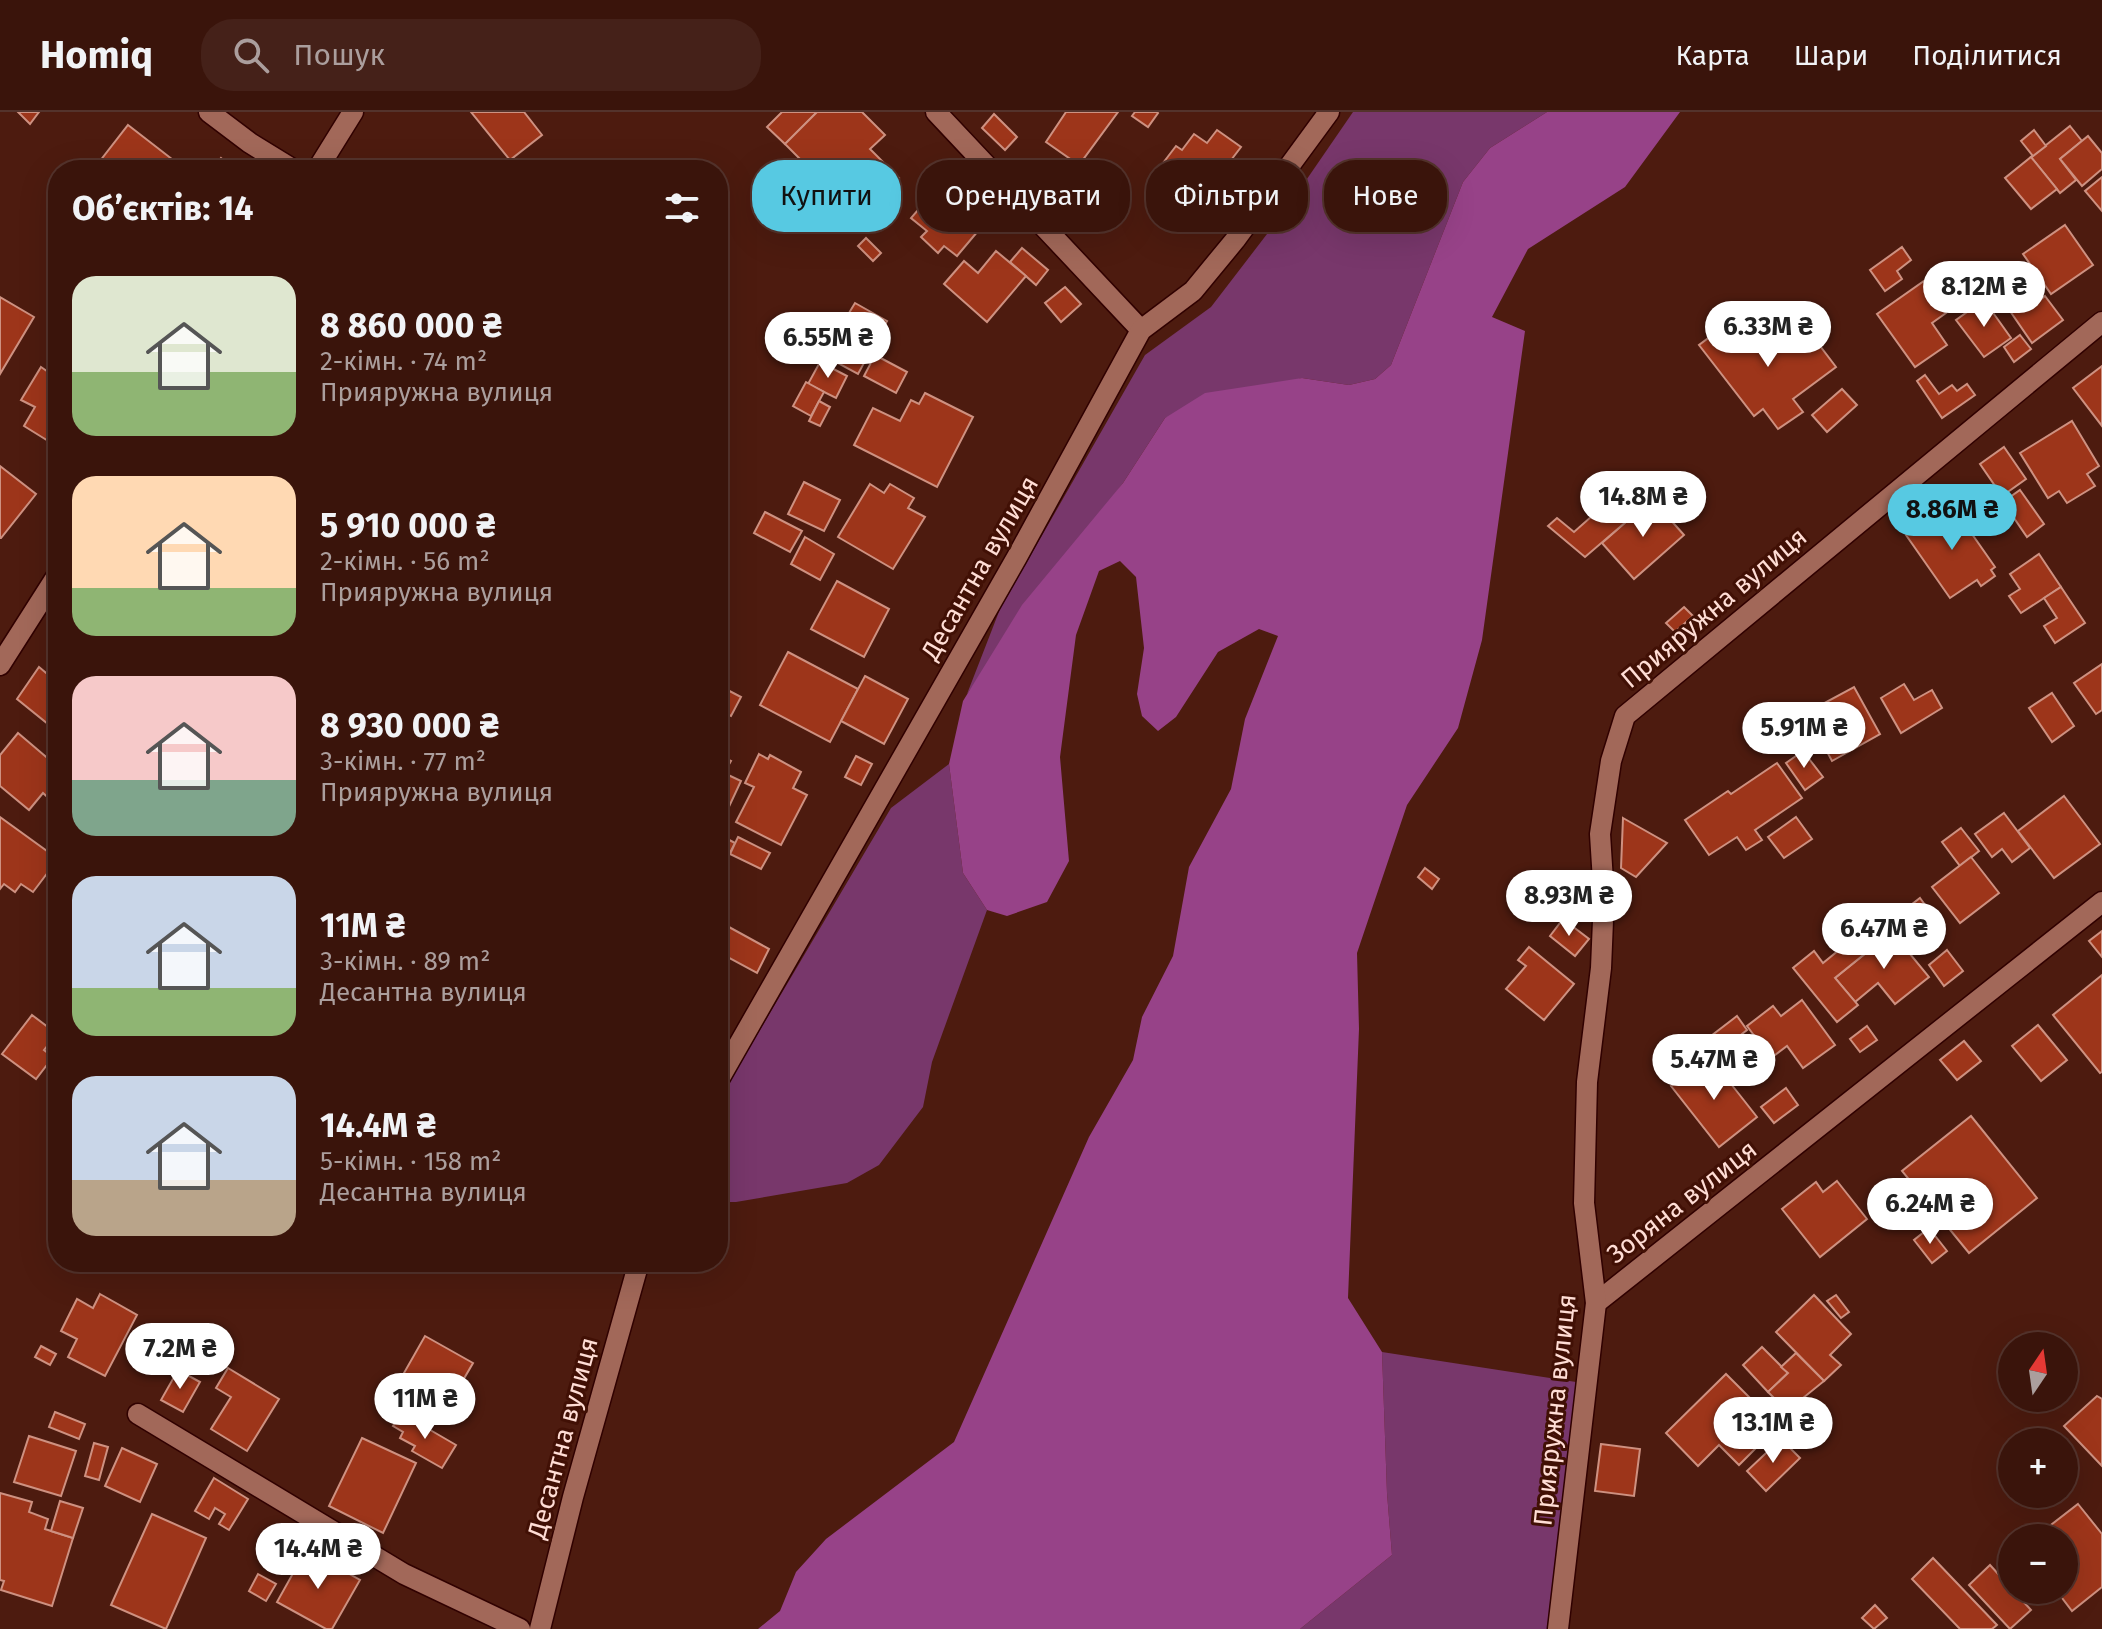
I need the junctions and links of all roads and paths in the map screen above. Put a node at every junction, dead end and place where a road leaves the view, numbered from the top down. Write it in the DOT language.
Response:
graph roads {
  1 [pos="209,112"];
  2 [pos="353,112"];
  3 [pos="936,112"];
  4 [pos="1329,112"];
  5 [pos="278,160"];
  6 [pos="323,160"];
  7 [pos="2102,322"];
  8 [pos="1141,330"];
  9 [pos="48,590"];
  10 [pos="0,665"];
  11 [pos="2102,902"];
  12 [pos="728,1063"];
  13 [pos="636,1272"];
  14 [pos="1596,1303"];
  15 [pos="138,1414"];
  16 [pos="520,1629"];
  17 [pos="540,1629"];
  18 [pos="1558,1629"];
  1 -- 5 [label="street"];
  2 -- 6 [label="street"];
  3 -- 8 [label="street"];
  4 -- 8 [label="street, Десантна вулиця"];
  7 -- 14 [label="street, Прияружна вулиця"];
  8 -- 12 [label="street, Десантна вулиця"];
  9 -- 10 [label="street"];
  11 -- 14 [label="street, Зоряна вулиця"];
  13 -- 17 [label="street, Десантна вулиця"];
  14 -- 18 [label="street, Прияружна вулиця"];
  15 -- 16 [label="street"];
}
